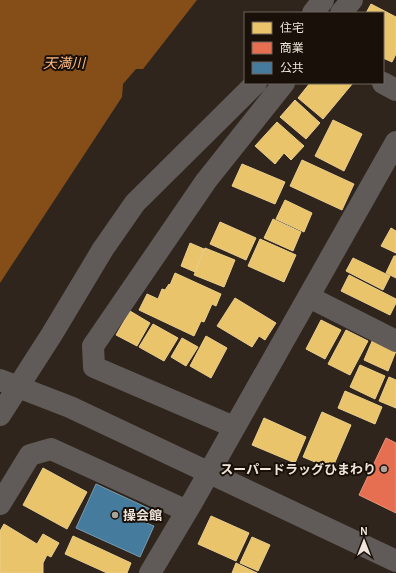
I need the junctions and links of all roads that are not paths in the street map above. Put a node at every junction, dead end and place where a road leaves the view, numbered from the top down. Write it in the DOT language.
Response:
graph roads {
  1 [pos="323,0"];
  2 [pos="352,0"];
  3 [pos="314,12"];
  4 [pos="342,12"];
  5 [pos="255,84"];
  6 [pos="283,84"];
  7 [pos="384,84"];
  8 [pos="396,90"];
  9 [pos="396,142"];
  10 [pos="309,297"];
  11 [pos="396,341"];
  12 [pos="9,384"];
  13 [pos="0,415"];
  14 [pos="234,427"];
  15 [pos="208,473"];
  16 [pos="0,504"];
  17 [pos="187,511"];
  18 [pos="396,561"];
  19 [pos="150,573"];
  1 -- 3 [label="street"];
  2 -- 4 [label="street"];
  5 -- 12 [label="street"];
  6 -- 14 [label="street"];
  7 -- 8 [label="street"];
  9 -- 10 [label="street"];
  10 -- 11 [label="street"];
  10 -- 14 [label="street"];
  12 -- 13 [label="street"];
  12 -- 15 [label="street"];
  14 -- 15 [label="street"];
  15 -- 17 [label="street"];
  15 -- 18 [label="street"];
  16 -- 17 [label="street"];
  17 -- 19 [label="street"];
}
